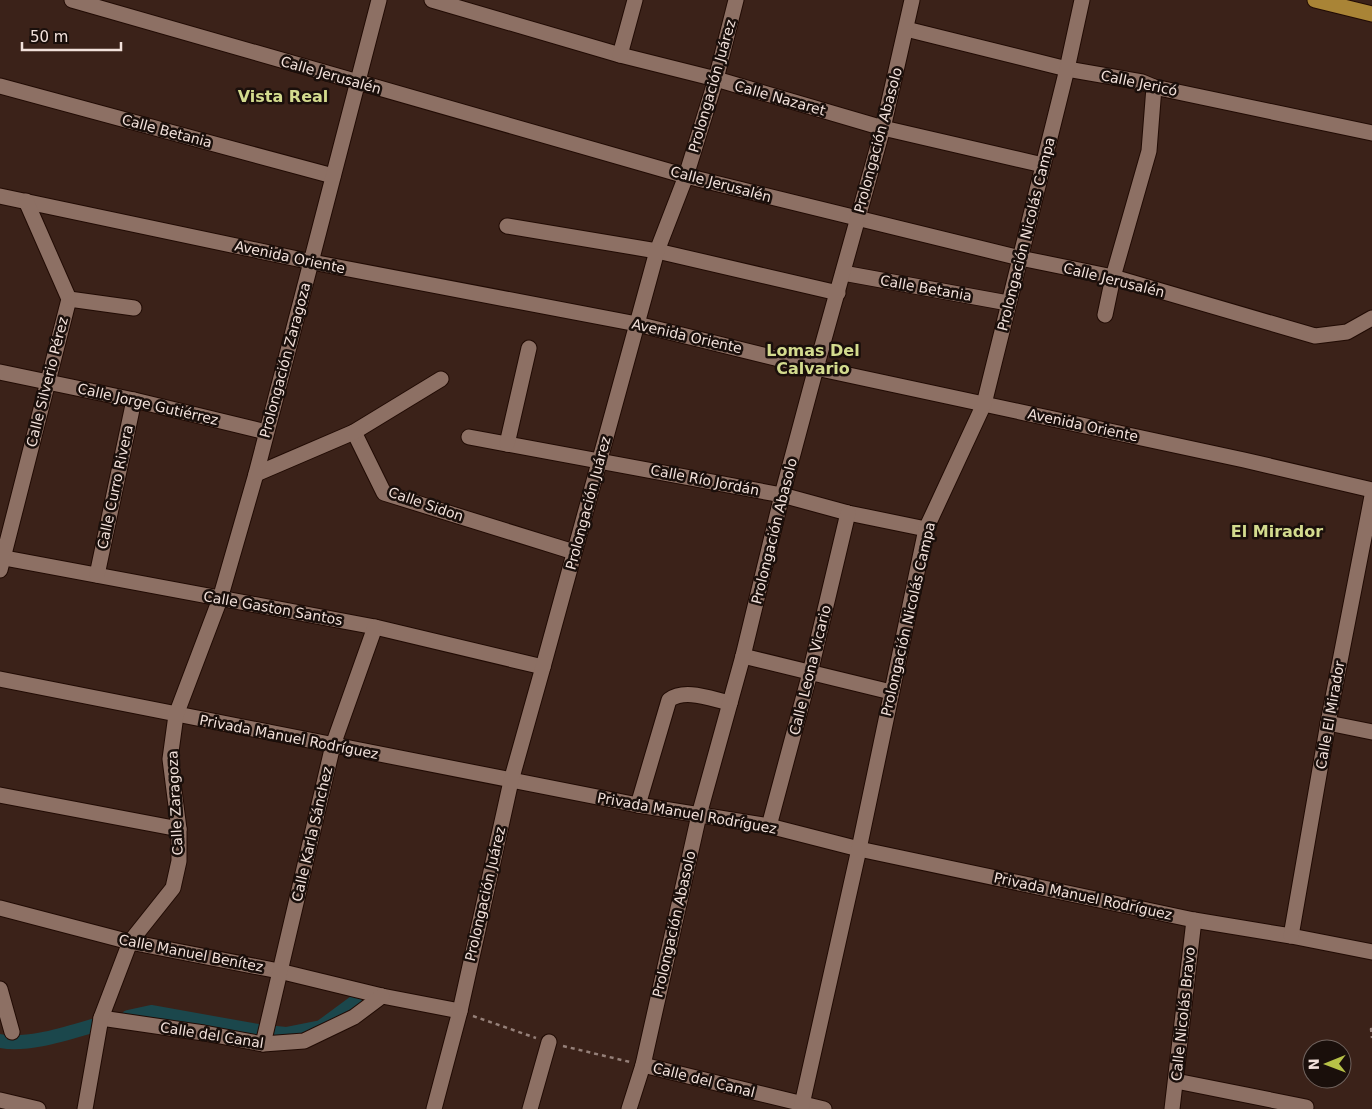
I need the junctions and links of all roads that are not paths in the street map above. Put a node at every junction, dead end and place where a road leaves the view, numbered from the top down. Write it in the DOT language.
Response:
graph roads {
  1 [pos="72,0"];
  2 [pos="379,0"];
  3 [pos="432,0"];
  4 [pos="635,0"];
  5 [pos="736,0"];
  6 [pos="912,0"];
  7 [pos="1082,0"];
  8 [pos="1315,0"];
  9 [pos="1372,14"];
  10 [pos="906,29"];
  11 [pos="620,55"];
  12 [pos="1068,69"];
  13 [pos="716,79"];
  14 [pos="356,82"];
  15 [pos="0,86"];
  16 [pos="1154,87"];
  17 [pos="883,128"];
  18 [pos="1372,133"];
  19 [pos="1043,165"];
  20 [pos="333,176"];
  21 [pos="686,176"];
  22 [pos="0,196"];
  23 [pos="26,201"];
  24 [pos="857,219"];
  25 [pos="507,226"];
  26 [pos="657,250"];
  27 [pos="1020,258"];
  28 [pos="312,262"];
  29 [pos="843,273"];
  30 [pos="1113,277"];
  31 [pos="838,293"];
  32 [pos="69,299"];
  33 [pos="1008,303"];
  34 [pos="134,308"];
  35 [pos="1105,315"];
  36 [pos="1372,318"];
  37 [pos="637,324"];
  38 [pos="528,348"];
  39 [pos="816,368"];
  40 [pos="0,372"];
  41 [pos="441,379"];
  42 [pos="47,382"];
  43 [pos="134,400"];
  44 [pos="984,404"];
  45 [pos="266,432"];
  46 [pos="354,432"];
  47 [pos="469,437"];
  48 [pos="507,444"];
  49 [pos="600,460"];
  50 [pos="256,474"];
  51 [pos="1372,490"];
  52 [pos="782,495"];
  53 [pos="1372,496"];
  54 [pos="848,513"];
  55 [pos="926,529"];
  56 [pos="574,552"];
  57 [pos="1,562"];
  58 [pos="97,574"];
  59 [pos="220,599"];
  60 [pos="375,627"];
  61 [pos="743,656"];
  62 [pos="544,667"];
  63 [pos="810,673"];
  64 [pos="0,679"];
  65 [pos="891,692"];
  66 [pos="730,703"];
  67 [pos="176,715"];
  68 [pos="1328,723"];
  69 [pos="1372,732"];
  70 [pos="333,745"];
  71 [pos="510,781"];
  72 [pos="0,795"];
  73 [pos="638,806"];
  74 [pos="699,815"];
  75 [pos="769,826"];
  76 [pos="179,829"];
  77 [pos="859,849"];
  78 [pos="0,908"];
  79 [pos="1194,920"];
  80 [pos="1291,936"];
  81 [pos="130,942"];
  82 [pos="1372,952"];
  83 [pos="279,971"];
  84 [pos="0,990"];
  85 [pos="382,996"];
  86 [pos="460,1011"];
  87 [pos="101,1019"];
  88 [pos="12,1032"];
  89 [pos="549,1042"];
  90 [pos="263,1044"];
  91 [pos="643,1065"];
  92 [pos="1176,1080"];
  93 [pos="0,1100"];
  94 [pos="802,1106"];
  95 [pos="1306,1107"];
  96 [pos="38,1109"];
  97 [pos="85,1109"];
  98 [pos="434,1109"];
  99 [pos="530,1109"];
  100 [pos="628,1109"];
  101 [pos="824,1109"];
  102 [pos="1172,1109"];
  1 -- 14 [label="street, Calle Jerusalén"];
  2 -- 14 [label="street, Prolongación Zaragoza"];
  3 -- 11 [label="street, Calle Nazaret"];
  4 -- 11 [label="street"];
  5 -- 13 [label="street, Prolongación Juárez"];
  6 -- 10 [label="street, Prolongación Abasolo"];
  7 -- 12 [label="street, Prolongación Nicolás Campa"];
  8 -- 9 [label="main road"];
  10 -- 12 [label="street, Calle Jericó"];
  10 -- 17 [label="street, Prolongación Abasolo"];
  11 -- 13 [label="street, Calle Nazaret"];
  12 -- 16 [label="street, Calle Jericó"];
  12 -- 19 [label="street, Prolongación Nicolás Campa"];
  13 -- 17 [label="street, Calle Nazaret"];
  13 -- 21 [label="street, Prolongación Juárez"];
  14 -- 20 [label="street, Prolongación Zaragoza"];
  14 -- 21 [label="street, Calle Jerusalén"];
  15 -- 20 [label="street, Calle Betania"];
  16 -- 18 [label="street, Calle Jericó"];
  16 -- 30 [label="street"];
  17 -- 19 [label="street, Calle Nazaret"];
  17 -- 24 [label="street, Prolongación Abasolo"];
  19 -- 27 [label="street, Prolongación Nicolás Campa"];
  20 -- 28 [label="street, Prolongación Zaragoza"];
  21 -- 24 [label="street, Calle Jerusalén"];
  21 -- 26 [label="street, Prolongación Juárez"];
  22 -- 23 [label="street, Avenida Oriente"];
  23 -- 28 [label="street, Avenida Oriente"];
  23 -- 32 [label="street, Calle Silverio Pérez"];
  24 -- 27 [label="street, Calle Jerusalén"];
  24 -- 29 [label="street, Prolongación Abasolo"];
  25 -- 26 [label="street"];
  26 -- 31 [label="street"];
  26 -- 37 [label="street, Prolongación Juárez"];
  27 -- 30 [label="street, Calle Jerusalén"];
  27 -- 33 [label="street, Prolongación Nicolás Campa"];
  28 -- 37 [label="street, Avenida Oriente"];
  28 -- 45 [label="street, Prolongación Zaragoza"];
  29 -- 31 [label="street, Prolongación Abasolo"];
  29 -- 33 [label="street, Calle Betania"];
  30 -- 35 [label="street"];
  30 -- 36 [label="street, Calle Jerusalén"];
  31 -- 39 [label="street, Prolongación Abasolo"];
  32 -- 34 [label="street"];
  32 -- 42 [label="street, Calle Silverio Pérez"];
  33 -- 44 [label="street, Prolongación Nicolás Campa"];
  37 -- 39 [label="street, Avenida Oriente"];
  37 -- 49 [label="street, Prolongación Juárez"];
  38 -- 48 [label="street"];
  39 -- 44 [label="street, Avenida Oriente"];
  39 -- 52 [label="street, Prolongación Abasolo"];
  40 -- 42 [label="street, Calle Jorge Gutiérrez"];
  41 -- 46 [label="street"];
  42 -- 43 [label="street, Calle Jorge Gutiérrez"];
  42 -- 57 [label="street, Calle Silverio Pérez"];
  43 -- 45 [label="street, Calle Jorge Gutiérrez"];
  43 -- 58 [label="street, Calle Curro Rivera"];
  44 -- 51 [label="street, Avenida Oriente"];
  44 -- 55 [label="street, Prolongación Nicolás Campa"];
  45 -- 50 [label="street, Prolongación Zaragoza"];
  46 -- 50 [label="street"];
  46 -- 56 [label="street, Calle Sidon"];
  47 -- 48 [label="street, Calle Río Jordán"];
  48 -- 49 [label="street, Calle Río Jordán"];
  49 -- 52 [label="street, Calle Río Jordán"];
  49 -- 56 [label="street, Prolongación Juárez"];
  50 -- 59 [label="street, Prolongación Zaragoza"];
  52 -- 54 [label="street, Calle Río Jordán"];
  52 -- 61 [label="street, Prolongación Abasolo"];
  53 -- 68 [label="street, Calle El Mirador"];
  54 -- 55 [label="street, Calle Río Jordán"];
  54 -- 63 [label="street, Calle Leona Vicario"];
  55 -- 65 [label="street, Prolongación Nicolás Campa"];
  56 -- 62 [label="street, Prolongación Juárez"];
  57 -- 58 [label="street, Calle Gaston Santos"];
  58 -- 59 [label="street, Calle Gaston Santos"];
  59 -- 60 [label="street, Calle Gaston Santos"];
  59 -- 67 [label="street, Prolongación Zaragoza"];
  60 -- 62 [label="street, Calle Gaston Santos"];
  60 -- 70 [label="street, Calle Karla Sánchez"];
  61 -- 63 [label="street"];
  61 -- 66 [label="street, Prolongación Abasolo"];
  62 -- 71 [label="street, Prolongación Juárez"];
  63 -- 65 [label="street"];
  63 -- 75 [label="street, Calle Leona Vicario"];
  64 -- 67 [label="street, Privada Manuel Rodríguez"];
  65 -- 77 [label="street, Prolongación Nicolás Campa"];
  66 -- 73 [label="street"];
  66 -- 74 [label="street, Prolongación Abasolo"];
  67 -- 70 [label="street, Privada Manuel Rodríguez"];
  67 -- 76 [label="street, Calle Zaragoza"];
  68 -- 69 [label="street"];
  68 -- 80 [label="street, Calle El Mirador"];
  70 -- 71 [label="street, Privada Manuel Rodríguez"];
  70 -- 83 [label="street, Calle Karla Sánchez"];
  71 -- 73 [label="street, Privada Manuel Rodríguez"];
  71 -- 86 [label="street, Prolongación Juárez"];
  72 -- 76 [label="street"];
  73 -- 74 [label="street, Privada Manuel Rodríguez"];
  74 -- 75 [label="street, Privada Manuel Rodríguez"];
  74 -- 91 [label="street, Prolongación Abasolo"];
  75 -- 77 [label="street, Privada Manuel Rodríguez"];
  76 -- 81 [label="street, Calle Zaragoza"];
  77 -- 79 [label="street, Privada Manuel Rodríguez"];
  77 -- 94 [label="street, Prolongación Nicolás Campa"];
  78 -- 81 [label="street, Calle Manuel Benítez"];
  79 -- 80 [label="street, Privada Manuel Rodríguez"];
  79 -- 92 [label="street, Calle Nicolás Bravo"];
  80 -- 82 [label="street, Privada Manuel Rodríguez"];
  81 -- 83 [label="street, Calle Manuel Benítez"];
  81 -- 87 [label="street, Calle Zaragoza"];
  83 -- 85 [label="street, Calle Manuel Benítez"];
  83 -- 90 [label="street, Calle Karla Sánchez"];
  84 -- 88 [label="street"];
  85 -- 86 [label="street"];
  85 -- 90 [label="street, Calle del Canal"];
  86 -- 98 [label="street, Prolongación Juárez"];
  87 -- 90 [label="street, Calle del Canal"];
  87 -- 97 [label="street, Calle Zaragoza"];
  89 -- 99 [label="street"];
  91 -- 94 [label="street, Calle del Canal"];
  91 -- 100 [label="street, Prolongación Abasolo"];
  92 -- 95 [label="street"];
  92 -- 102 [label="street, Calle Nicolás Bravo"];
  93 -- 96 [label="street"];
  94 -- 101 [label="street, Calle del Canal"];
}
